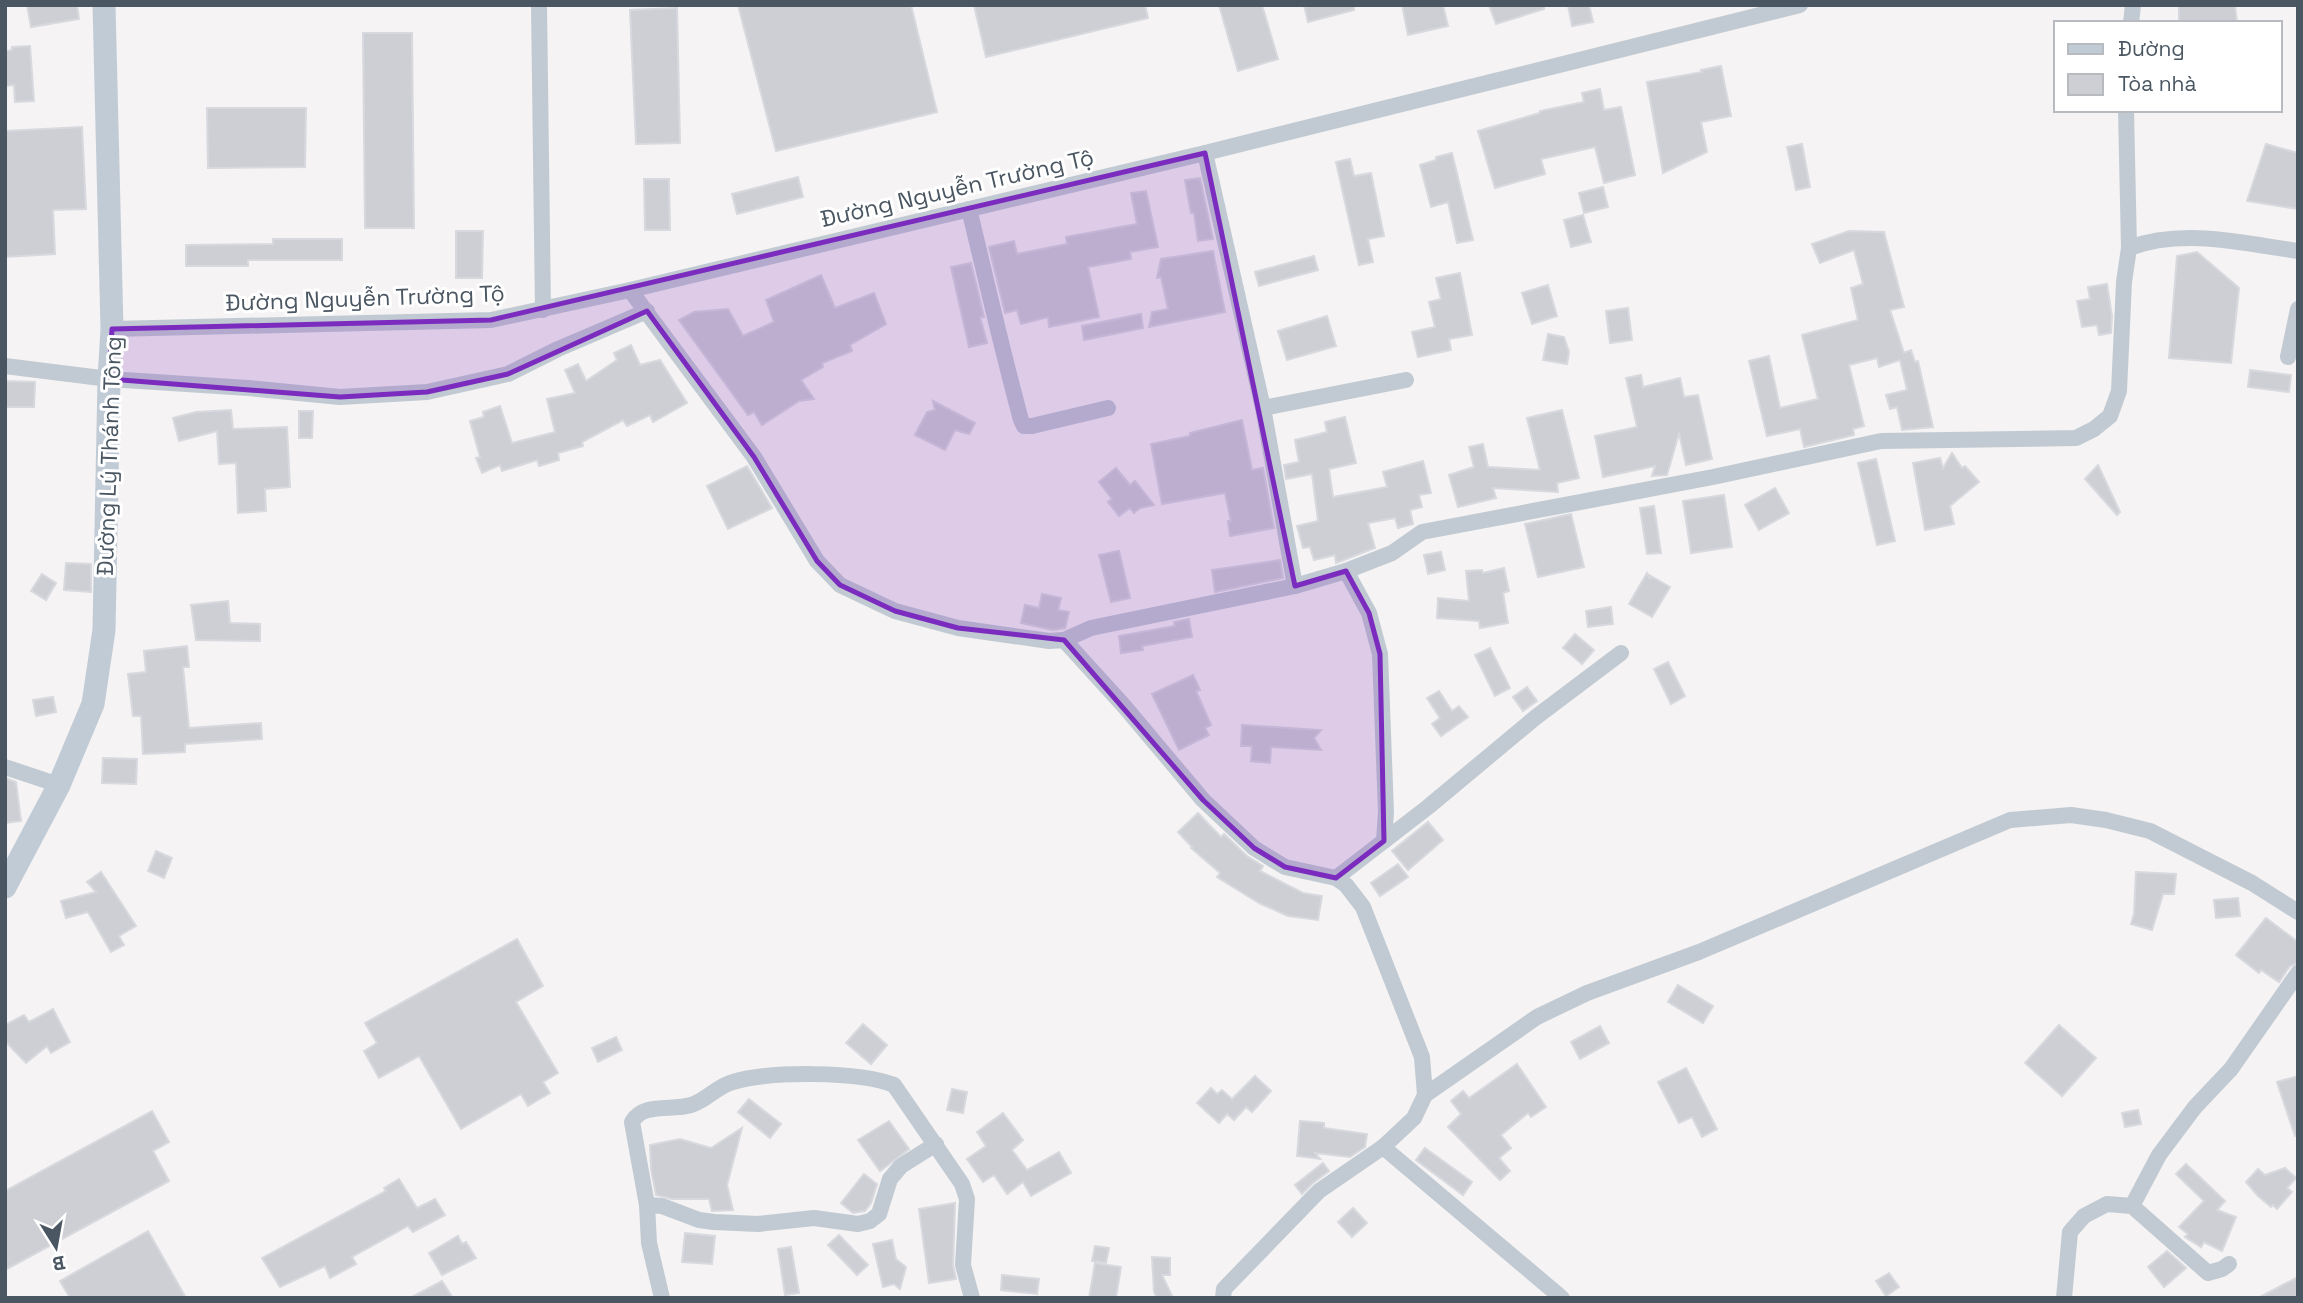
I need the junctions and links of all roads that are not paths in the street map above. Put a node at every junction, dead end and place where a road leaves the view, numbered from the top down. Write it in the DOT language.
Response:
graph roads {
  1 [pos="104,5"];
  2 [pos="539,5"];
  3 [pos="1800,5"];
  4 [pos="2126,112"];
  5 [pos="1205,153"];
  6 [pos="969,209"];
  7 [pos="2129,248"];
  8 [pos="2298,251"];
  9 [pos="630,290"];
  10 [pos="2298,309"];
  11 [pos="543,310"];
  12 [pos="647,311"];
  13 [pos="112,329"];
  14 [pos="2288,357"];
  15 [pos="5,366"];
  16 [pos="109,380"];
  17 [pos="1406,380"];
  18 [pos="1108,408"];
  19 [pos="1263,408"];
  20 [pos="1346,571"];
  21 [pos="1295,586"];
  22 [pos="1064,640"];
  23 [pos="1620,653"];
  24 [pos="5,766"];
  25 [pos="59,785"];
  26 [pos="1384,841"];
  27 [pos="1336,878"];
  28 [pos="5,887"];
  29 [pos="2298,912"];
  30 [pos="2298,973"];
  31 [pos="1425,1095"];
  32 [pos="936,1144"];
  33 [pos="1383,1147"];
  34 [pos="648,1205"];
  35 [pos="2132,1206"];
  36 [pos="2229,1264"];
  37 [pos="662,1298"];
  38 [pos="972,1298"];
  39 [pos="1223,1298"];
  40 [pos="1562,1298"];
  41 [pos="2064,1298"];
  1 -- 13 [label="street, Đường Lý Thánh Tông"];
  2 -- 11 [label="street"];
  3 -- 5 [label="street, Đường Nguyễn Trường Tộ"];
  4 -- 7 [label="street"];
  5 -- 6 [label="street, Đường Nguyễn Trường Tộ"];
  5 -- 19 [label="street"];
  6 -- 9 [label="street, Đường Nguyễn Trường Tộ"];
  6 -- 18 [label="street"];
  7 -- 8 [label="street"];
  7 -- 20 [label="street"];
  9 -- 11 [label="street, Đường Nguyễn Trường Tộ"];
  9 -- 12 [label="street"];
  10 -- 14 [label="street"];
  11 -- 13 [label="street, Đường Nguyễn Trường Tộ"];
  12 -- 16 [label="street"];
  12 -- 22 [label="street"];
  13 -- 16 [label="street, Đường Lý Thánh Tông"];
  15 -- 16 [label="street"];
  16 -- 25 [label="street, Đường Lý Thánh Tông"];
  17 -- 19 [label="street"];
  19 -- 21 [label="street"];
  20 -- 21 [label="street"];
  20 -- 26 [label="street"];
  21 -- 22 [label="street"];
  22 -- 27 [label="street"];
  23 -- 26 [label="street"];
  24 -- 25 [label="street"];
  25 -- 28 [label="street, Đường Lý Thánh Tông"];
  26 -- 27 [label="street"];
  27 -- 31 [label="street"];
  29 -- 31 [label="street"];
  30 -- 35 [label="street"];
  31 -- 33 [label="street"];
  32 -- 34 [label="street"];
  32 -- 34 [label="street"];
  32 -- 38 [label="street"];
  33 -- 39 [label="street"];
  33 -- 40 [label="street"];
  34 -- 37 [label="street"];
  35 -- 36 [label="street"];
  35 -- 41 [label="street"];
}
